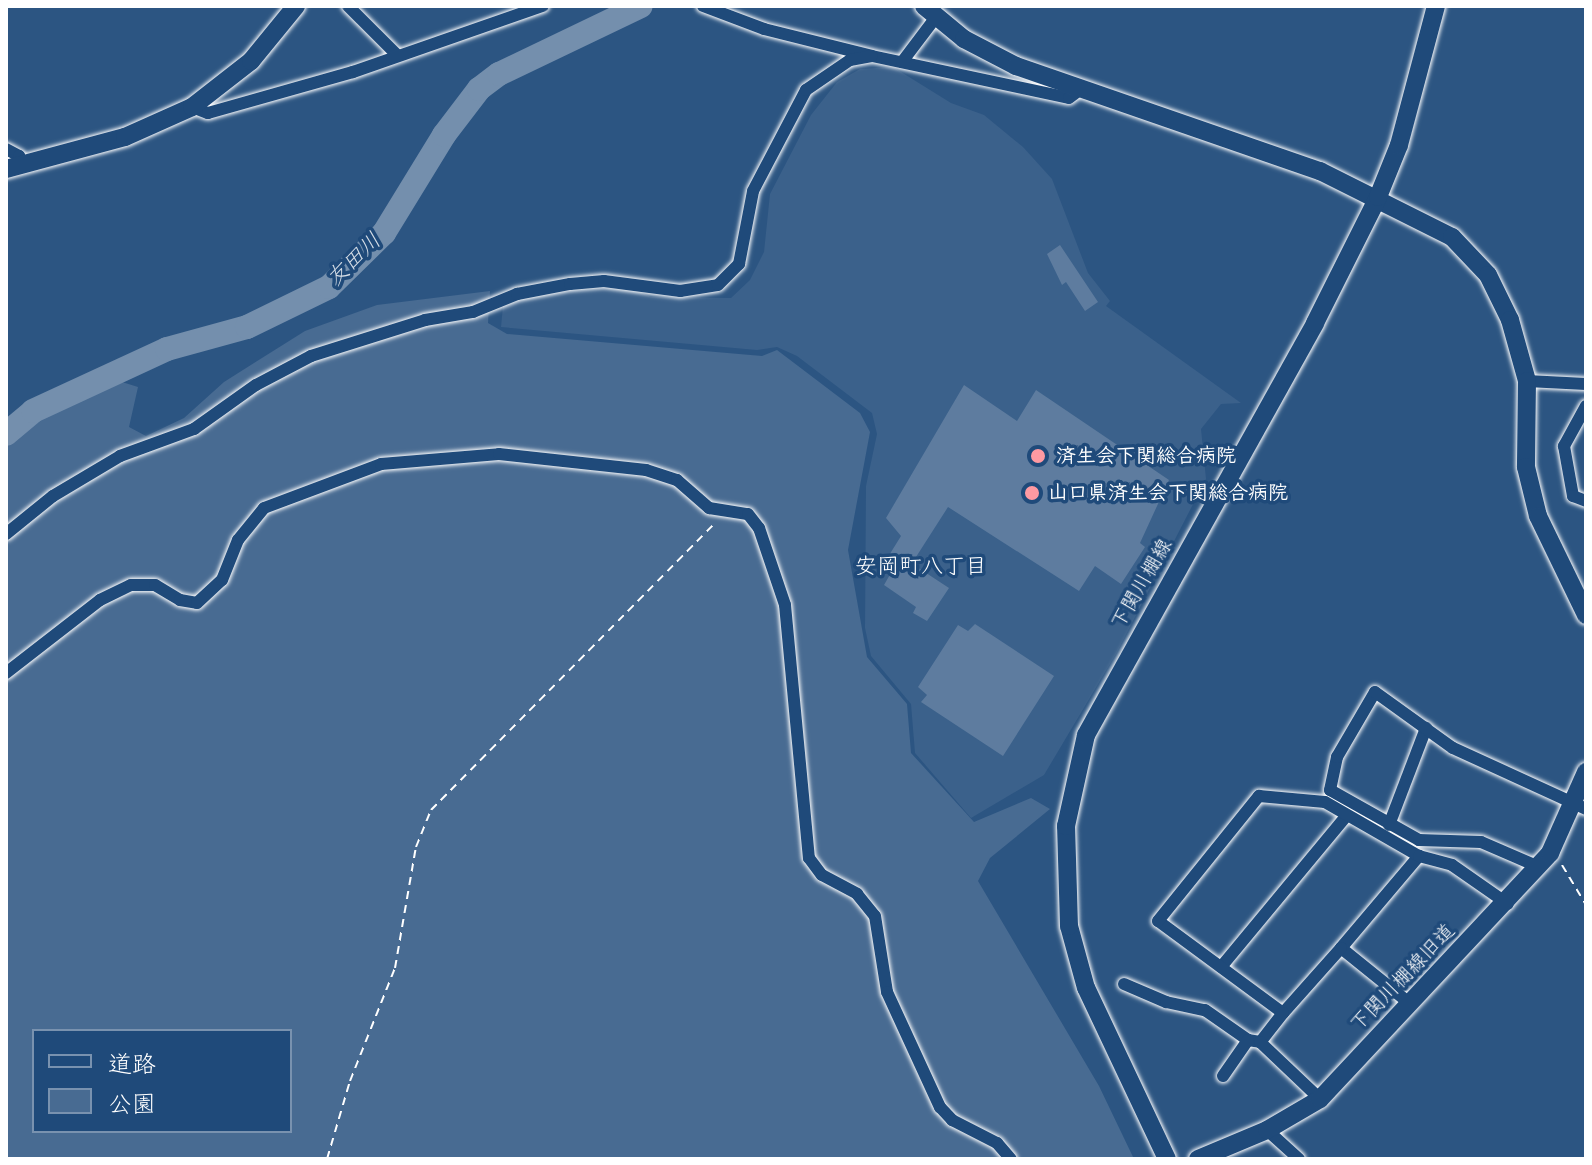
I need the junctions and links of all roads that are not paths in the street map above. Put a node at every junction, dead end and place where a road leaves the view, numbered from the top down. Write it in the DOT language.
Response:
graph roads {
  1 [pos="296,6"];
  2 [pos="348,6"];
  3 [pos="543,6"];
  4 [pos="703,6"];
  5 [pos="1436,6"];
  6 [pos="930,12"];
  7 [pos="396,54"];
  8 [pos="872,56"];
  9 [pos="902,62"];
  10 [pos="1081,89"];
  11 [pos="192,107"];
  12 [pos="6,149"];
  13 [pos="13,167"];
  14 [pos="1378,197"];
  15 [pos="1527,381"];
  16 [pos="1586,384"];
  17 [pos="1586,406"];
  18 [pos="1586,501"];
  19 [pos="6,534"];
  20 [pos="1586,615"];
  21 [pos="6,673"];
  22 [pos="1426,728"];
  23 [pos="1586,772"];
  24 [pos="1580,806"];
  25 [pos="1347,815"];
  26 [pos="1389,825"];
  27 [pos="1419,856"];
  28 [pos="1544,860"];
  29 [pos="1508,904"];
  30 [pos="1341,948"];
  31 [pos="1221,967"];
  32 [pos="1124,984"];
  33 [pos="1408,1002"];
  34 [pos="1283,1013"];
  35 [pos="1254,1041"];
  36 [pos="1223,1076"];
  37 [pos="1320,1099"];
  38 [pos="1267,1130"];
  39 [pos="1011,1159"];
  40 [pos="1167,1159"];
  41 [pos="1198,1159"];
  42 [pos="1299,1159"];
  1 -- 11 [label="street"];
  2 -- 7 [label="street"];
  3 -- 7 [label="street"];
  4 -- 8 [label="street"];
  5 -- 14 [label="street, 下関川棚線"];
  6 -- 9 [label="street"];
  6 -- 10 [label="street"];
  7 -- 11 [label="street"];
  8 -- 9 [label="street"];
  8 -- 19 [label="street"];
  9 -- 10 [label="street"];
  10 -- 14 [label="street"];
  11 -- 13 [label="street"];
  12 -- 13 [label="street"];
  14 -- 15 [label="street"];
  14 -- 40 [label="street, 下関川棚線"];
  15 -- 16 [label="street"];
  15 -- 20 [label="street"];
  17 -- 18 [label="street"];
  21 -- 39 [label="street"];
  22 -- 24 [label="street"];
  22 -- 26 [label="street"];
  22 -- 26 [label="street"];
  23 -- 24 [label="street, 下関川棚線旧道"];
  24 -- 28 [label="street, 下関川棚線旧道"];
  25 -- 27 [label="street"];
  25 -- 31 [label="street"];
  25 -- 31 [label="street"];
  26 -- 28 [label="street"];
  27 -- 29 [label="street"];
  27 -- 30 [label="street"];
  28 -- 29 [label="street, 下関川棚線旧道"];
  29 -- 33 [label="street, 下関川棚線旧道"];
  30 -- 33 [label="street"];
  30 -- 34 [label="street"];
  31 -- 34 [label="street"];
  32 -- 35 [label="street"];
  33 -- 37 [label="street, 下関川棚線旧道"];
  34 -- 35 [label="street"];
  35 -- 36 [label="street"];
  35 -- 37 [label="street"];
  37 -- 38 [label="street, 下関川棚線旧道"];
  38 -- 41 [label="street, 下関川棚線旧道"];
  38 -- 42 [label="street"];
}
